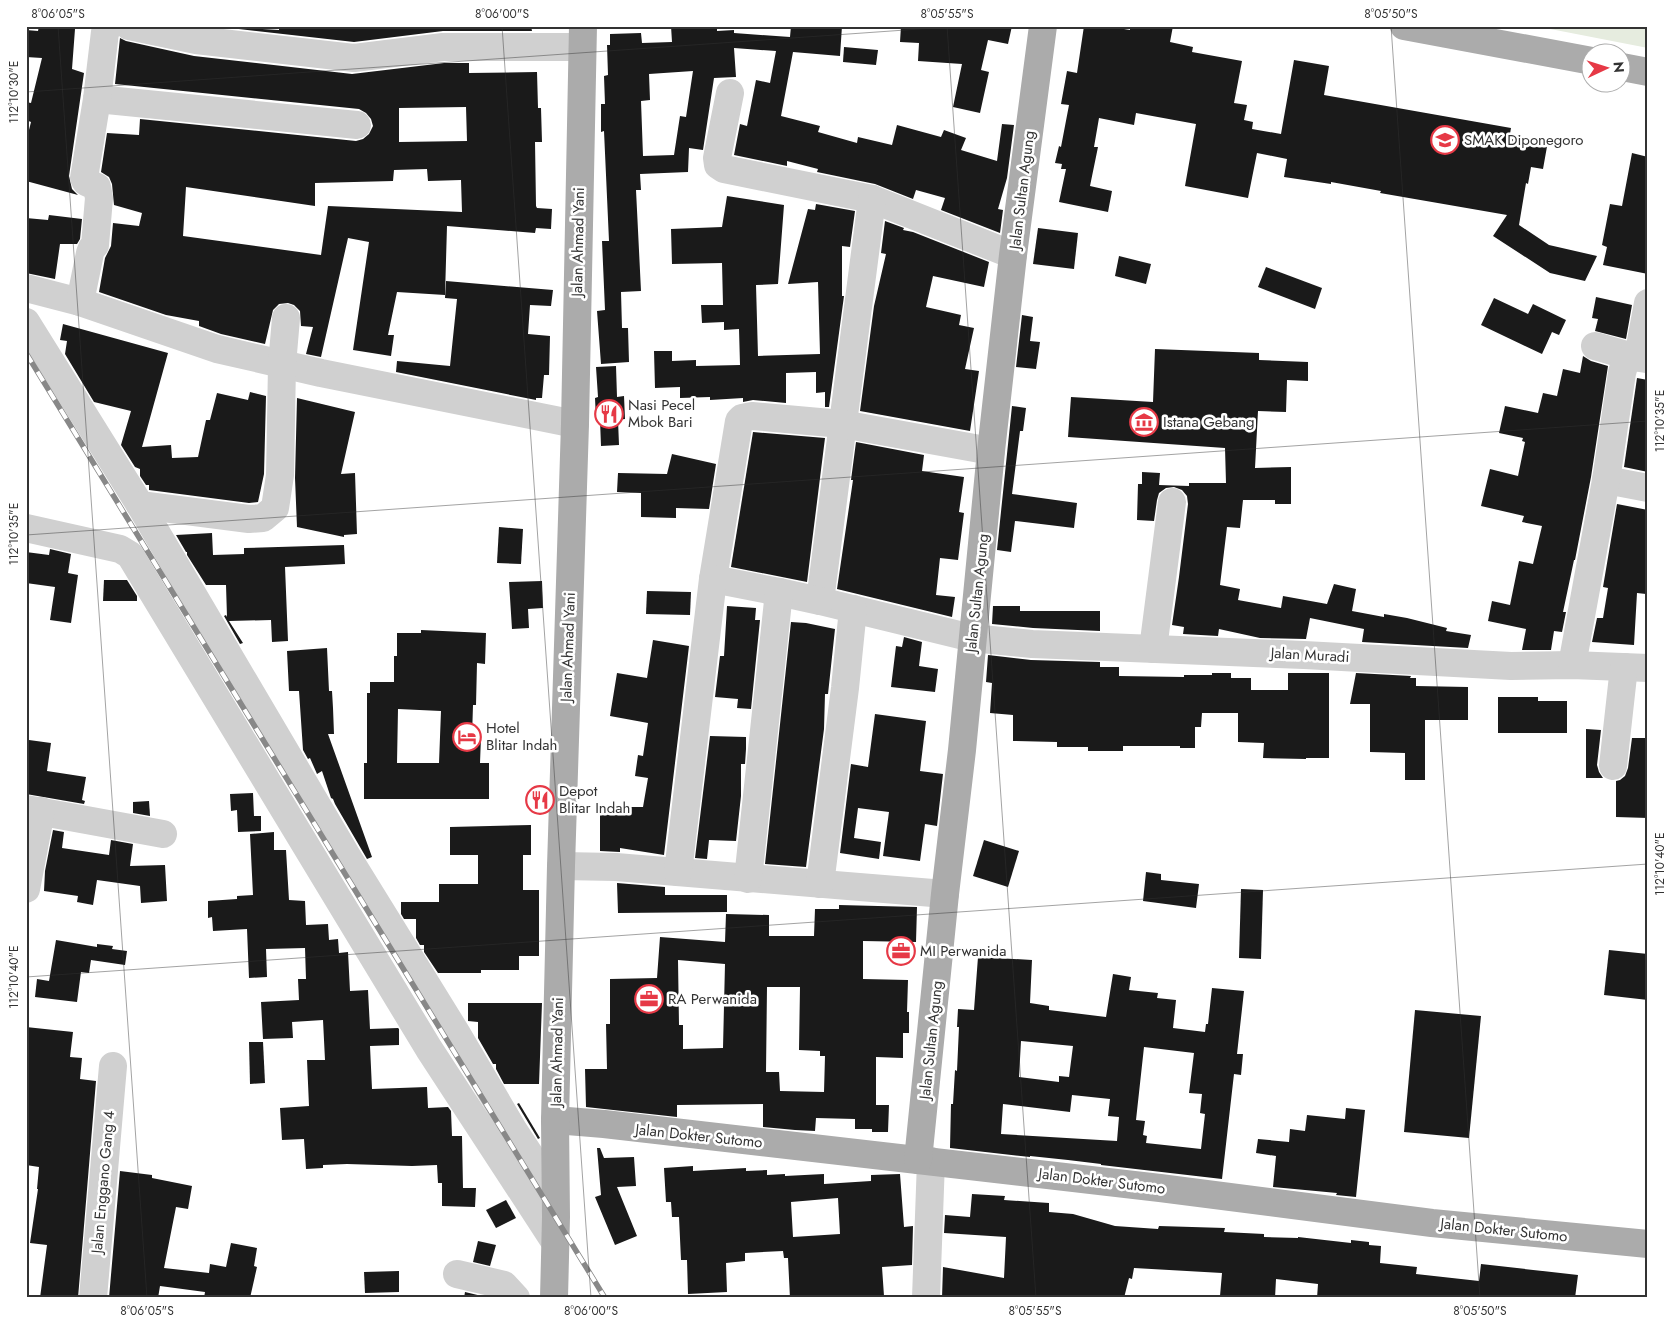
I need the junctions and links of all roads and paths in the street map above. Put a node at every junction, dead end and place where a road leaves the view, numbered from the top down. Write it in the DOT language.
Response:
graph roads {
  1 [pos="109,26"];
  2 [pos="129,26"];
  3 [pos="1043,26"];
  4 [pos="1404,26"];
  5 [pos="1455,31"];
  6 [pos="582,36"];
  7 [pos="1582,59"];
  8 [pos="1632,69"];
  9 [pos="1648,72"];
  10 [pos="730,93"];
  11 [pos="97,99"];
  12 [pos="357,125"];
  13 [pos="872,199"];
  14 [pos="1013,256"];
  15 [pos="26,288"];
  16 [pos="80,302"];
  17 [pos="1648,303"];
  18 [pos="286,318"];
  19 [pos="26,322"];
  20 [pos="1595,346"];
  21 [pos="1639,358"];
  22 [pos="282,365"];
  23 [pos="575,424"];
  24 [pos="842,424"];
  25 [pos="991,451"];
  26 [pos="1606,480"];
  27 [pos="1648,488"];
  28 [pos="1172,502"];
  29 [pos="140,505"];
  30 [pos="26,528"];
  31 [pos="713,579"];
  32 [pos="779,592"];
  33 [pos="820,601"];
  34 [pos="853,608"];
  35 [pos="972,638"];
  36 [pos="1153,649"];
  37 [pos="1572,665"];
  38 [pos="1636,668"];
  39 [pos="1613,766"];
  40 [pos="33,810"];
  41 [pos="163,834"];
  42 [pos="574,866"];
  43 [pos="678,872"];
  44 [pos="748,879"];
  45 [pos="820,884"];
  46 [pos="26,889"];
  47 [pos="945,894"];
  48 [pos="113,1066"];
  49 [pos="566,1121"];
  50 [pos="925,1160"];
  51 [pos="555,1193"];
  52 [pos="555,1242"];
  53 [pos="1648,1244"];
  54 [pos="457,1274"];
  55 [pos="93,1298"];
  56 [pos="516,1298"];
  57 [pos="554,1298"];
  58 [pos="926,1298"];
  1 -- 11 [label="street"];
  2 -- 6 [label="street"];
  3 -- 14 [label="main road, Jalan Sultan Agung"];
  4 -- 5 [label="main road"];
  5 -- 7 [label="main road"];
  6 -- 23 [label="main road, Jalan Ahmad Yani"];
  8 -- 9 [label="main road"];
  10 -- 13 [label="street"];
  11 -- 12 [label="street"];
  11 -- 16 [label="street"];
  13 -- 14 [label="street"];
  13 -- 24 [label="street"];
  14 -- 25 [label="main road, Jalan Sultan Agung"];
  15 -- 16 [label="street"];
  16 -- 22 [label="street"];
  17 -- 21 [label="street"];
  18 -- 22 [label="street"];
  19 -- 29 [label="street"];
  20 -- 21 [label="street"];
  21 -- 26 [label="street"];
  22 -- 23 [label="street"];
  22 -- 29 [label="street"];
  23 -- 42 [label="main road, Jalan Ahmad Yani"];
  24 -- 25 [label="street"];
  24 -- 31 [label="street"];
  24 -- 33 [label="street"];
  25 -- 35 [label="main road, Jalan Sultan Agung"];
  26 -- 27 [label="street"];
  26 -- 37 [label="street"];
  28 -- 36 [label="street"];
  29 -- 51 [label="street"];
  30 -- 52 [label="street"];
  31 -- 32 [label="street, Jalan Muradi"];
  31 -- 43 [label="street"];
  32 -- 33 [label="street, Jalan Muradi"];
  32 -- 44 [label="street"];
  33 -- 34 [label="street, Jalan Muradi"];
  34 -- 35 [label="street, Jalan Muradi"];
  34 -- 45 [label="street"];
  35 -- 36 [label="street, Jalan Muradi"];
  35 -- 47 [label="main road, Jalan Sultan Agung"];
  36 -- 37 [label="street, Jalan Muradi"];
  37 -- 38 [label="street, Jalan Muradi"];
  38 -- 39 [label="street"];
  40 -- 41 [label="street"];
  40 -- 46 [label="street"];
  42 -- 43 [label="street"];
  42 -- 49 [label="main road, Jalan Ahmad Yani"];
  43 -- 44 [label="street"];
  44 -- 45 [label="street"];
  45 -- 47 [label="street"];
  47 -- 50 [label="main road, Jalan Sultan Agung"];
  48 -- 55 [label="street, Jalan Enggano Gang 4"];
  49 -- 50 [label="main road, Jalan Dokter Sutomo"];
  49 -- 51 [label="main road, Jalan Ahmad Yani"];
  50 -- 53 [label="main road, Jalan Dokter Sutomo"];
  50 -- 58 [label="street, Jalan Sultan Agung"];
  51 -- 52 [label="main road, Jalan Ahmad Yani"];
  52 -- 57 [label="main road, Jalan Ahmad Yani"];
  54 -- 56 [label="street"];
}
